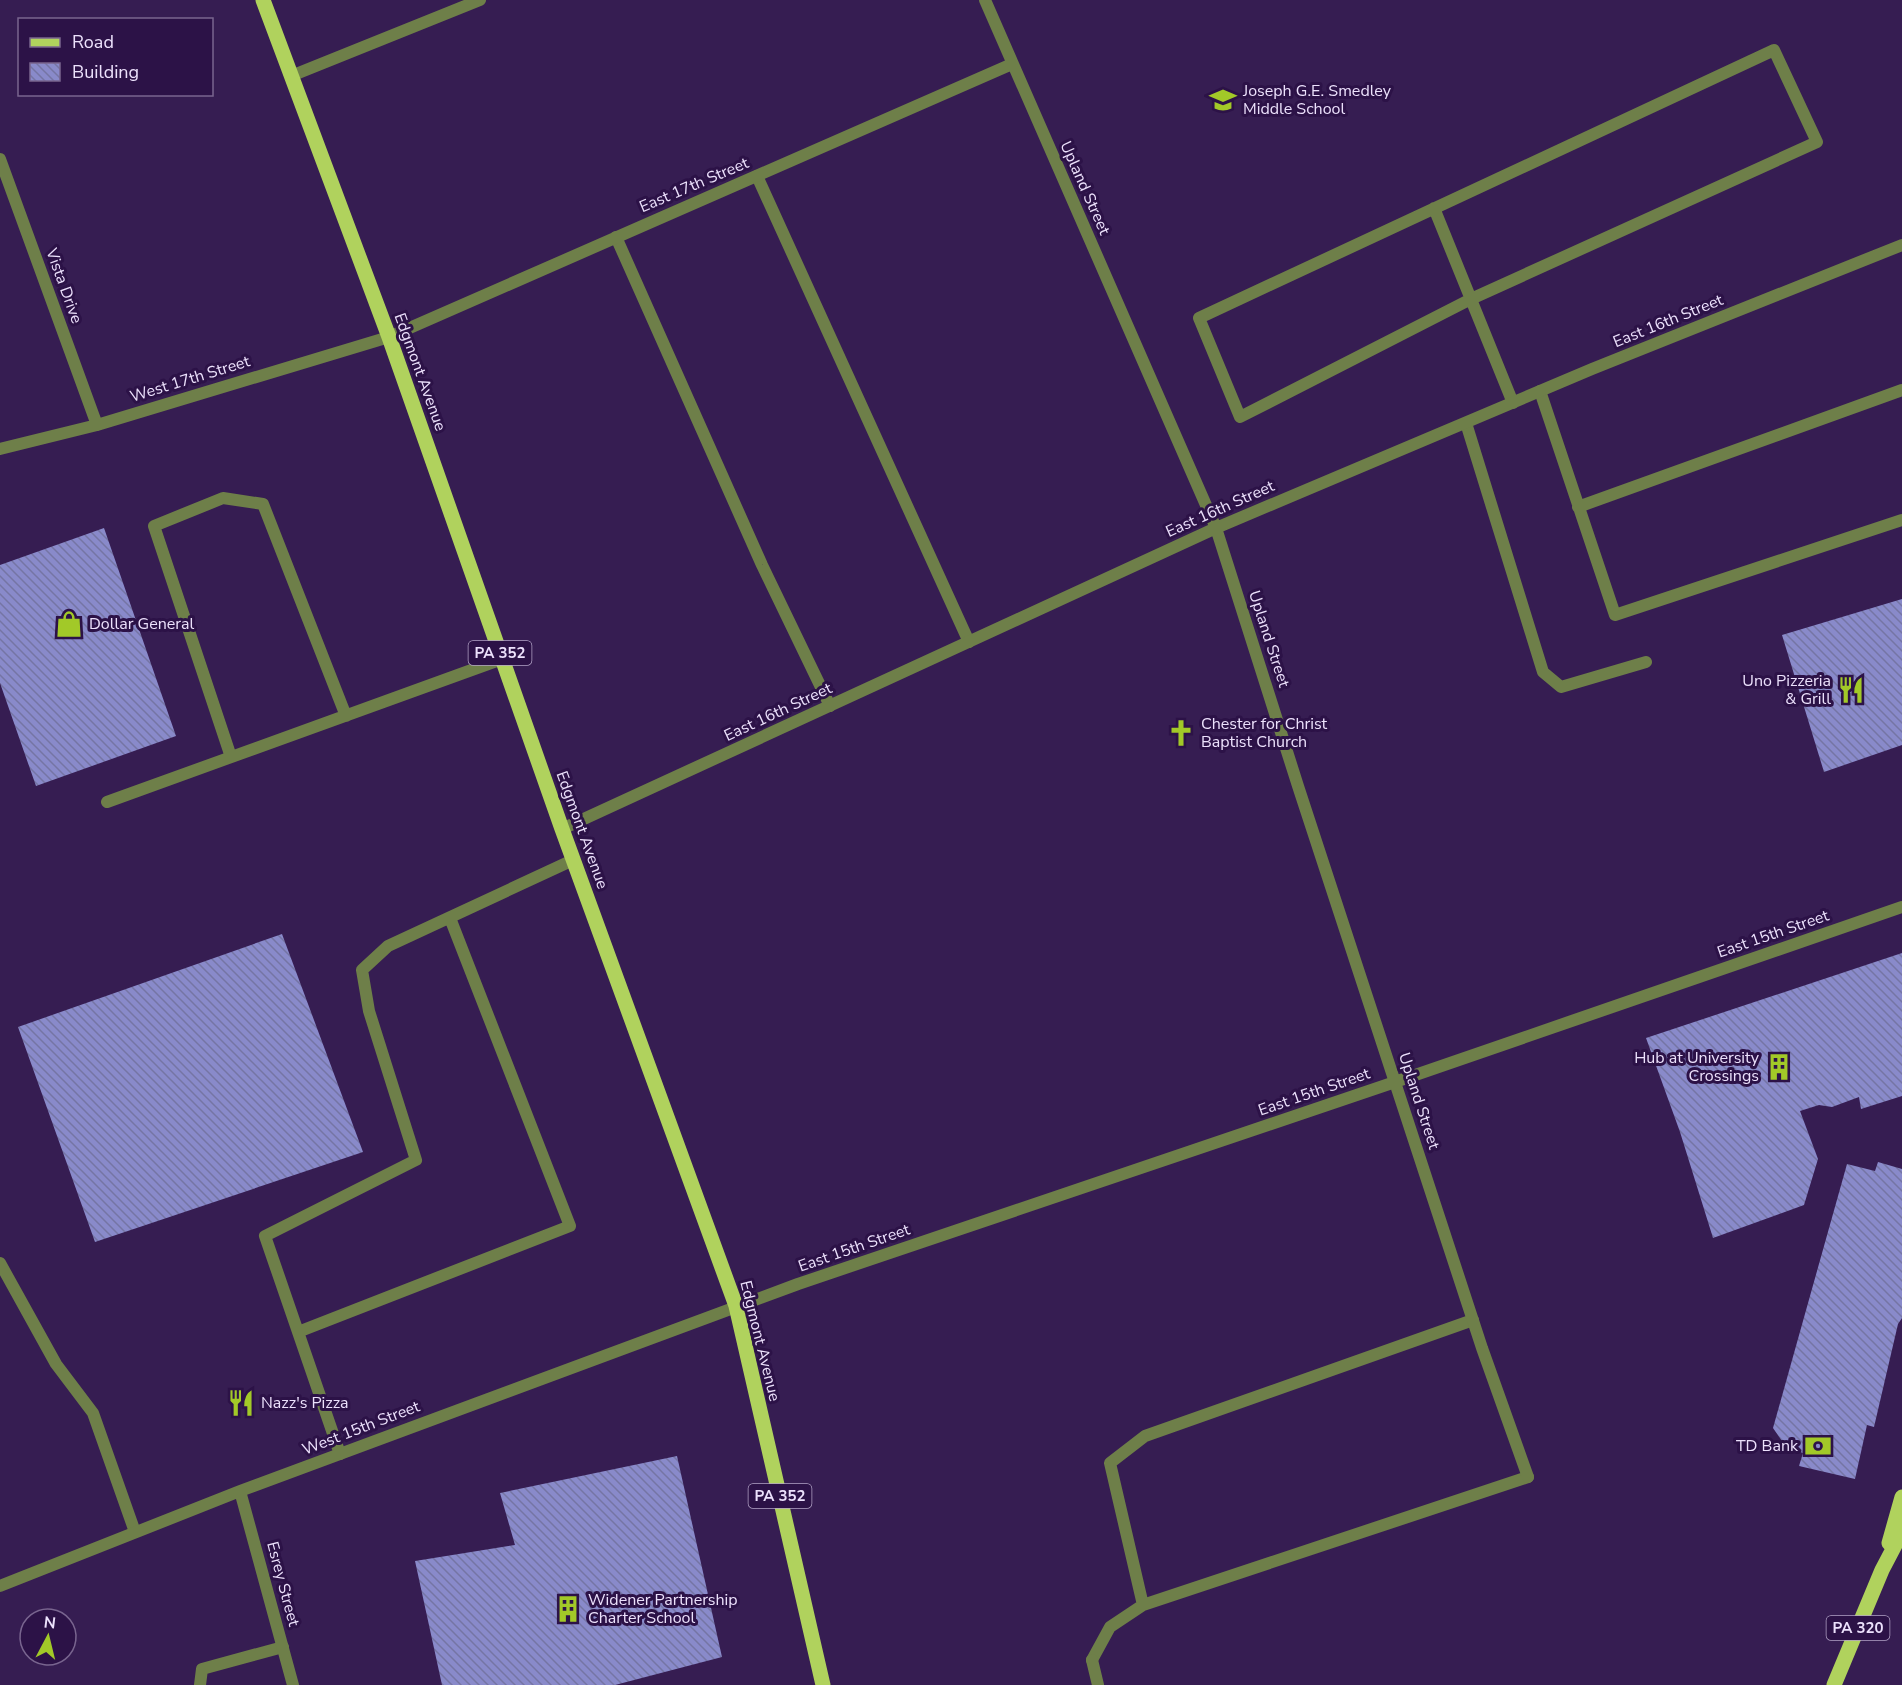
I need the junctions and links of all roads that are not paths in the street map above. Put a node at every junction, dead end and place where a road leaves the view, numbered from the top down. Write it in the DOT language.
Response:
graph roads {
  1 [pos="263,0"];
  2 [pos="480,0"];
  3 [pos="985,0"];
  4 [pos="1012,64"];
  5 [pos="291,76"];
  6 [pos="0,159"];
  7 [pos="757,176"];
  8 [pos="1434,208"];
  9 [pos="616,237"];
  10 [pos="1902,245"];
  11 [pos="1471,299"];
  12 [pos="389,337"];
  13 [pos="1902,390"];
  14 [pos="1540,391"];
  15 [pos="1513,403"];
  16 [pos="1466,423"];
  17 [pos="97,425"];
  18 [pos="0,449"];
  19 [pos="1578,507"];
  20 [pos="1902,520"];
  21 [pos="1216,528"];
  22 [pos="969,642"];
  23 [pos="502,659"];
  24 [pos="1646,662"];
  25 [pos="830,706"];
  26 [pos="346,716"];
  27 [pos="231,757"];
  28 [pos="106,802"];
  29 [pos="562,830"];
  30 [pos="573,860"];
  31 [pos="1902,907"];
  32 [pos="450,918"];
  33 [pos="1395,1082"];
  34 [pos="0,1263"];
  35 [pos="736,1306"];
  36 [pos="1473,1320"];
  37 [pos="298,1332"];
  38 [pos="340,1454"];
  39 [pos="240,1491"];
  40 [pos="1902,1497"];
  41 [pos="135,1532"];
  42 [pos="1902,1532"];
  43 [pos="1882,1570"];
  44 [pos="0,1586"];
  45 [pos="1143,1605"];
  46 [pos="283,1647"];
  47 [pos="200,1685"];
  48 [pos="293,1685"];
  49 [pos="823,1685"];
  50 [pos="1098,1685"];
  51 [pos="1834,1685"];
  1 -- 5 [label="main road, Edgmont Avenue / PA 352"];
  2 -- 5 [label="street"];
  3 -- 4 [label="street, Upland Street"];
  4 -- 7 [label="street, East 17th Street"];
  4 -- 21 [label="street, Upland Street"];
  5 -- 12 [label="main road, Edgmont Avenue / PA 352"];
  6 -- 17 [label="street, Vista Drive"];
  7 -- 9 [label="street, East 17th Street"];
  7 -- 22 [label="street"];
  8 -- 11 [label="street"];
  8 -- 11 [label="street"];
  8 -- 11 [label="street"];
  9 -- 12 [label="street, East 17th Street"];
  9 -- 25 [label="street"];
  10 -- 14 [label="street, East 16th Street"];
  11 -- 15 [label="street"];
  12 -- 17 [label="street, West 17th Street"];
  12 -- 23 [label="main road, Edgmont Avenue / PA 352"];
  13 -- 19 [label="street"];
  14 -- 15 [label="street, East 16th Street"];
  14 -- 19 [label="street"];
  15 -- 16 [label="street, East 16th Street"];
  16 -- 21 [label="street, East 16th Street"];
  16 -- 24 [label="street"];
  17 -- 18 [label="street, West 17th Street"];
  19 -- 20 [label="street"];
  21 -- 22 [label="street, East 16th Street"];
  21 -- 33 [label="street, Upland Street"];
  22 -- 25 [label="street, East 16th Street"];
  23 -- 26 [label="street"];
  23 -- 29 [label="main road, Edgmont Avenue / PA 352"];
  25 -- 29 [label="street, East 16th Street"];
  26 -- 27 [label="street"];
  26 -- 27 [label="street"];
  27 -- 28 [label="street"];
  29 -- 30 [label="main road, Edgmont Avenue / PA 352"];
  30 -- 32 [label="street"];
  30 -- 35 [label="main road, Edgmont Avenue / PA 352"];
  31 -- 33 [label="street, East 15th Street"];
  32 -- 37 [label="street"];
  32 -- 37 [label="street"];
  33 -- 35 [label="street, East 15th Street"];
  33 -- 36 [label="street, Upland Street"];
  34 -- 41 [label="street"];
  35 -- 38 [label="street, West 15th Street"];
  35 -- 49 [label="main road, Edgmont Avenue / PA 352"];
  36 -- 45 [label="street"];
  36 -- 45 [label="street, Upland Street"];
  37 -- 38 [label="street"];
  38 -- 39 [label="street, West 15th Street"];
  39 -- 41 [label="street, West 15th Street"];
  39 -- 46 [label="street, Esrey Street"];
  40 -- 43 [label="main road, PA 320"];
  41 -- 44 [label="street, West 15th Street"];
  42 -- 43 [label="main road, PA 320"];
  43 -- 51 [label="main road, PA 320"];
  45 -- 50 [label="street"];
  46 -- 47 [label="street"];
  46 -- 48 [label="street, Esrey Street"];
}
